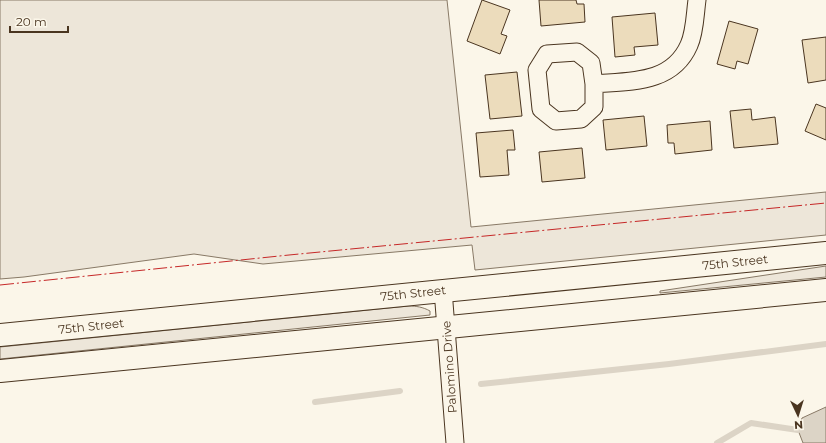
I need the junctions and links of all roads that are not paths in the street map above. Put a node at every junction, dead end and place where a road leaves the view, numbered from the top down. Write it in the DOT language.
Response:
graph roads {
  1 [pos="697,0"];
  2 [pos="594,84"];
  3 [pos="826,253"];
  4 [pos="826,290"];
  5 [pos="445,309"];
  6 [pos="0,335"];
  7 [pos="0,371"];
  8 [pos="455,443"];
  1 -- 2 [label="street"];
  3 -- 5 [label="main road, 75th Street"];
  4 -- 5 [label="main road, 75th Street"];
  5 -- 6 [label="main road, 75th Street"];
  5 -- 7 [label="main road, 75th Street"];
  5 -- 8 [label="street, Palomino Drive"];
}
